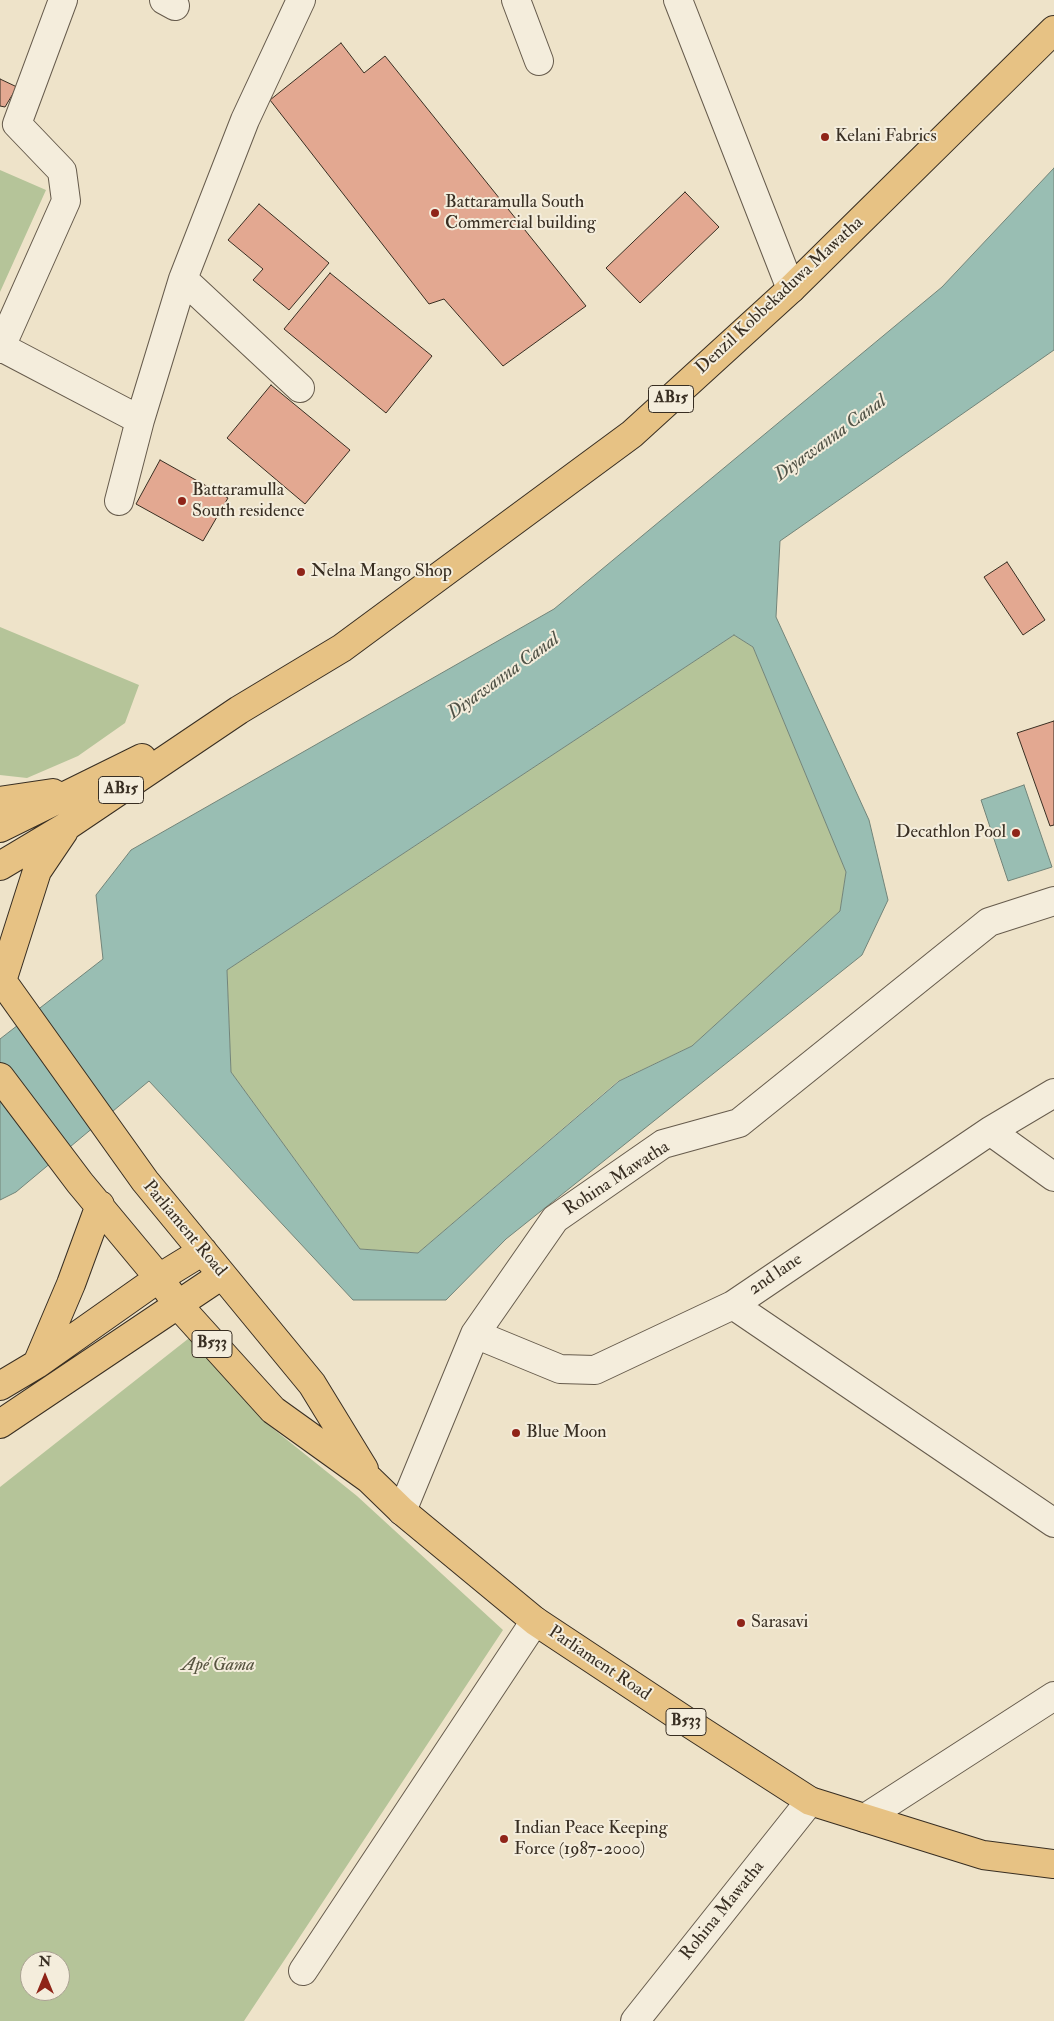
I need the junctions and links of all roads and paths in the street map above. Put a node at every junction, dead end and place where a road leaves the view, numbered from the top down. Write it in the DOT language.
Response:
graph roads {
  1 [pos="63,0"];
  2 [pos="301,0"];
  3 [pos="516,0"];
  4 [pos="678,0"];
  5 [pos="1054,30"];
  6 [pos="539,61"];
  7 [pos="183,279"];
  8 [pos="792,288"];
  9 [pos="0,348"];
  10 [pos="300,388"];
  11 [pos="140,420"];
  12 [pos="119,501"];
  13 [pos="239,710"];
  14 [pos="80,789"];
  15 [pos="0,801"];
  16 [pos="67,826"];
  17 [pos="0,828"];
  18 [pos="0,866"];
  19 [pos="1054,901"];
  20 [pos="1,979"];
  21 [pos="0,1077"];
  22 [pos="1054,1093"];
  23 [pos="990,1131"];
  24 [pos="1054,1177"];
  25 [pos="100,1205"];
  26 [pos="204,1251"];
  27 [pos="222,1275"];
  28 [pos="158,1278"];
  29 [pos="178,1305"];
  30 [pos="733,1305"];
  31 [pos="475,1334"];
  32 [pos="37,1364"];
  33 [pos="0,1386"];
  34 [pos="0,1424"];
  35 [pos="370,1479"];
  36 [pos="402,1511"];
  37 [pos="1054,1523"];
  38 [pos="535,1622"];
  39 [pos="1054,1696"];
  40 [pos="810,1801"];
  41 [pos="865,1818"];
  42 [pos="1054,1864"];
  43 [pos="303,1971"];
  44 [pos="635,2021"];
  1 -- 9 [label="street"];
  2 -- 7 [label="street"];
  3 -- 6 [label="street"];
  4 -- 8 [label="street"];
  5 -- 8 [label="main road, Denzil Kobbekaduwa Mawatha / AB15"];
  7 -- 10 [label="street"];
  7 -- 11 [label="street"];
  8 -- 13 [label="main road, Denzil Kobbekaduwa Mawatha / AB15"];
  9 -- 11 [label="street"];
  11 -- 12 [label="street"];
  13 -- 14 [label="main road, Denzil Kobbekaduwa Mawatha / AB15"];
  13 -- 16 [label="main road, Denzil Kobbekaduwa Mawatha / AB15"];
  14 -- 15 [label="main road"];
  14 -- 17 [label="main road, Denzil Kobbekaduwa Mawatha / AB15"];
  16 -- 18 [label="main road, Denzil Kobbekaduwa Mawatha / AB15"];
  16 -- 20 [label="main road"];
  19 -- 31 [label="street, Rohina Mawatha"];
  20 -- 26 [label="main road, Parliament Road / B533"];
  21 -- 25 [label="main road, Parliament Road / B533"];
  22 -- 23 [label="street, 2nd lane"];
  23 -- 24 [label="street"];
  23 -- 30 [label="street, 2nd lane"];
  25 -- 28 [label="main road, Parliament Road / B533"];
  25 -- 32 [label="main road"];
  26 -- 27 [label="main road, Parliament Road / B533"];
  26 -- 28 [label="main road"];
  27 -- 29 [label="main road"];
  27 -- 35 [label="main road, Parliament Road / B533"];
  28 -- 29 [label="main road, Parliament Road / B533"];
  28 -- 32 [label="main road"];
  29 -- 34 [label="main road"];
  29 -- 35 [label="main road, Parliament Road / B533"];
  30 -- 31 [label="street, 2nd lane"];
  30 -- 37 [label="street"];
  31 -- 36 [label="street, Rohina Mawatha"];
  32 -- 33 [label="main road"];
  35 -- 36 [label="main road, Parliament Road / B533"];
  36 -- 38 [label="main road, Parliament Road / B533"];
  38 -- 40 [label="main road, Parliament Road / B533"];
  38 -- 43 [label="street"];
  39 -- 41 [label="street"];
  40 -- 41 [label="main road, Parliament Road / B533"];
  40 -- 44 [label="street, Rohina Mawatha"];
  41 -- 42 [label="main road, Parliament Road / B533"];
}
